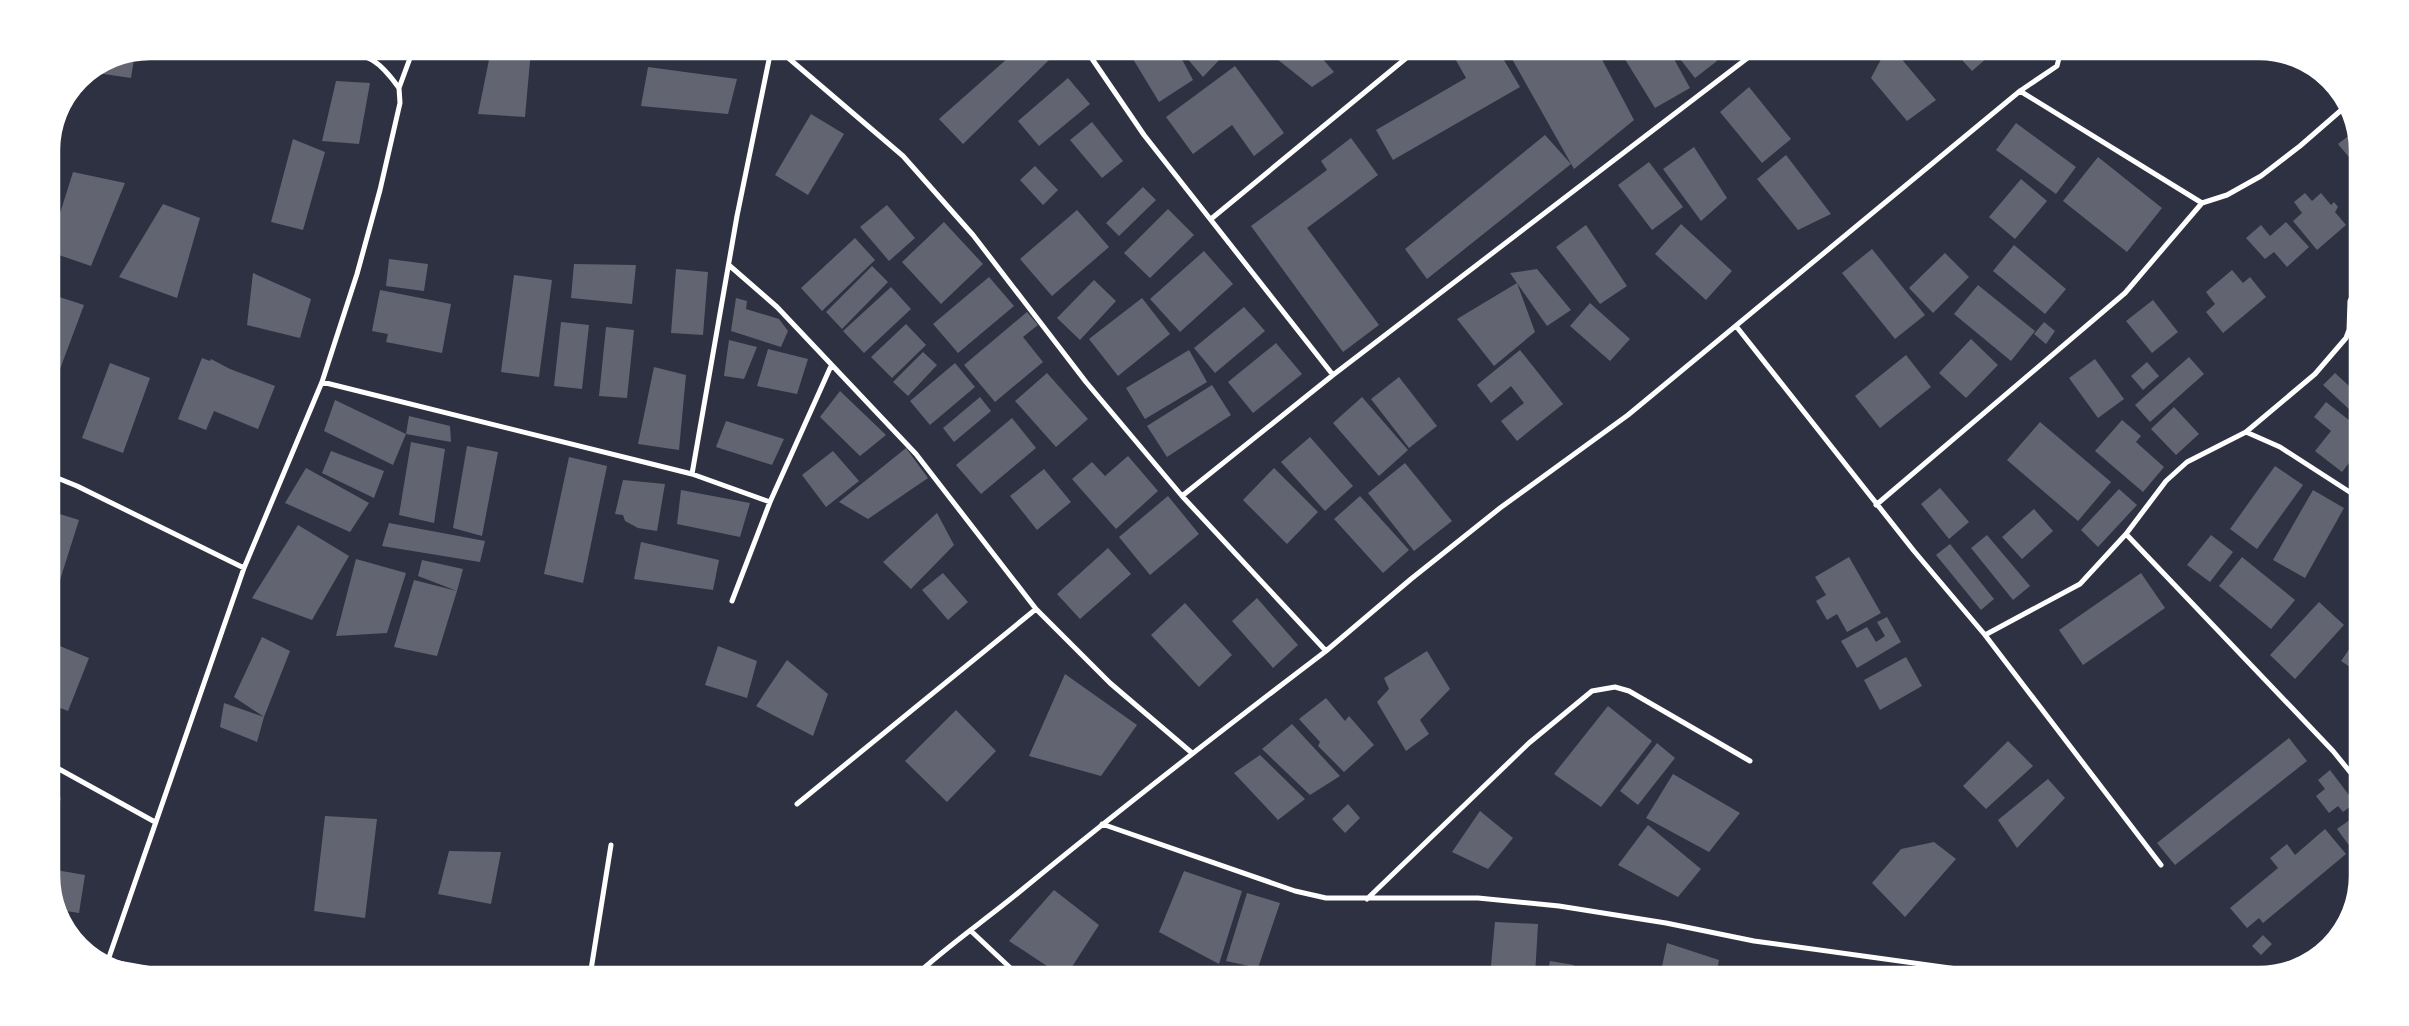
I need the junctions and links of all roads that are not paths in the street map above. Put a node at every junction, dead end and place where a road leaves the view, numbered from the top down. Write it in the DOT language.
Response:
graph roads {
  1 [pos="372,59"];
  2 [pos="410,59"];
  3 [pos="769,59"];
  4 [pos="790,59"];
  5 [pos="1092,59"];
  6 [pos="1405,59"];
  7 [pos="1746,59"];
  8 [pos="2059,59"];
  9 [pos="399,88"];
  10 [pos="2020,91"];
  11 [pos="2341,110"];
  12 [pos="2202,203"];
  13 [pos="1211,219"];
  14 [pos="730,266"];
  15 [pos="2350,301"];
  16 [pos="1736,326"];
  17 [pos="2349,330"];
  18 [pos="831,366"];
  19 [pos="1333,375"];
  20 [pos="322,382"];
  21 [pos="2246,432"];
  22 [pos="692,474"];
  23 [pos="59,479"];
  24 [pos="2350,492"];
  25 [pos="1182,496"];
  26 [pos="770,502"];
  27 [pos="1876,505"];
  28 [pos="2126,534"];
  29 [pos="244,568"];
  30 [pos="732,601"];
  31 [pos="1036,608"];
  32 [pos="1985,635"];
  33 [pos="1326,651"];
  34 [pos="1192,753"];
  35 [pos="1750,761"];
  36 [pos="59,769"];
  37 [pos="2350,772"];
  38 [pos="797,804"];
  39 [pos="155,822"];
  40 [pos="1102,824"];
  41 [pos="611,845"];
  42 [pos="2161,865"];
  43 [pos="1367,899"];
  44 [pos="971,931"];
  45 [pos="108,957"];
  46 [pos="591,967"];
  47 [pos="924,967"];
  48 [pos="1009,967"];
  49 [pos="1943,967"];
  1 -- 9 [label="street"];
  2 -- 9 [label="street"];
  3 -- 14 [label="street"];
  4 -- 25 [label="street"];
  5 -- 13 [label="street"];
  6 -- 13 [label="street"];
  7 -- 19 [label="street"];
  8 -- 10 [label="street"];
  9 -- 20 [label="street"];
  10 -- 12 [label="street"];
  10 -- 16 [label="street"];
  11 -- 12 [label="street"];
  12 -- 27 [label="street"];
  13 -- 19 [label="street"];
  14 -- 18 [label="street"];
  14 -- 22 [label="street"];
  15 -- 17 [label="street"];
  16 -- 27 [label="street"];
  16 -- 33 [label="street"];
  17 -- 21 [label="street"];
  18 -- 26 [label="street"];
  18 -- 31 [label="street"];
  19 -- 25 [label="street"];
  20 -- 22 [label="street"];
  20 -- 29 [label="street"];
  21 -- 24 [label="street"];
  21 -- 28 [label="street"];
  22 -- 26 [label="street"];
  23 -- 29 [label="street"];
  25 -- 33 [label="street"];
  26 -- 30 [label="street"];
  27 -- 32 [label="street"];
  28 -- 32 [label="street"];
  28 -- 37 [label="street"];
  29 -- 39 [label="street"];
  31 -- 34 [label="street"];
  31 -- 38 [label="street"];
  32 -- 42 [label="street"];
  33 -- 34 [label="street"];
  34 -- 40 [label="street"];
  35 -- 43 [label="street"];
  36 -- 39 [label="street"];
  39 -- 45 [label="street"];
  40 -- 43 [label="street"];
  40 -- 44 [label="street"];
  41 -- 46 [label="street"];
  43 -- 49 [label="street"];
  44 -- 47 [label="street"];
  44 -- 48 [label="street"];
}
